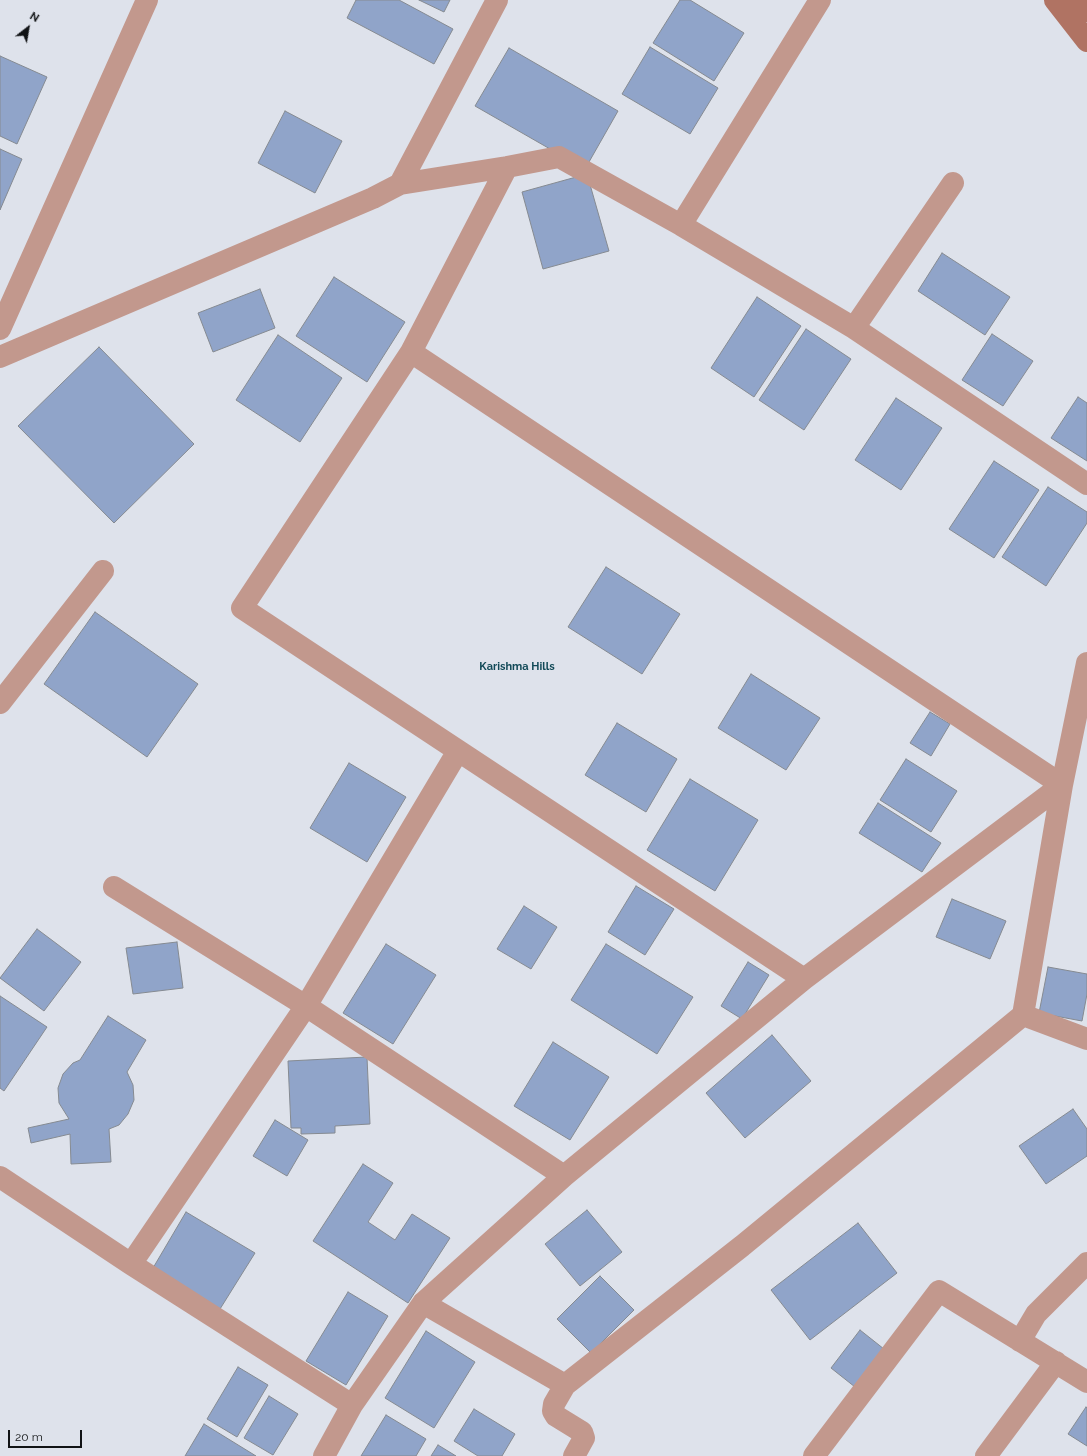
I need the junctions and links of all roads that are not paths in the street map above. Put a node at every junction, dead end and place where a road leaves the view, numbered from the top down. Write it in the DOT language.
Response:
graph roads {
  1 [pos="147,0"];
  2 [pos="497,0"];
  3 [pos="820,0"];
  4 [pos="1055,0"];
  5 [pos="1078,0"];
  6 [pos="1087,11"];
  7 [pos="1087,41"];
  8 [pos="507,167"];
  9 [pos="953,183"];
  10 [pos="400,184"];
  11 [pos="682,225"];
  12 [pos="854,328"];
  13 [pos="0,329"];
  14 [pos="411,352"];
  15 [pos="0,358"];
  16 [pos="1087,484"];
  17 [pos="103,571"];
  18 [pos="1087,663"];
  19 [pos="0,703"];
  20 [pos="458,751"];
  21 [pos="1062,785"];
  22 [pos="114,887"];
  23 [pos="804,979"];
  24 [pos="306,1006"];
  25 [pos="1023,1015"];
  26 [pos="1087,1038"];
  27 [pos="564,1176"];
  28 [pos="0,1178"];
  29 [pos="1087,1263"];
  30 [pos="131,1264"];
  31 [pos="423,1303"];
  32 [pos="1020,1341"];
  33 [pos="1056,1362"];
  34 [pos="1087,1382"];
  35 [pos="565,1385"];
  36 [pos="352,1405"];
  37 [pos="324,1456"];
  38 [pos="574,1456"];
  39 [pos="814,1456"];
  40 [pos="986,1456"];
  1 -- 13 [label="street"];
  2 -- 10 [label="street"];
  3 -- 11 [label="street"];
  4 -- 7 [label="main road"];
  5 -- 6 [label="main road"];
  8 -- 10 [label="street"];
  8 -- 11 [label="street"];
  8 -- 14 [label="street"];
  9 -- 12 [label="street"];
  10 -- 15 [label="street"];
  11 -- 12 [label="street"];
  12 -- 16 [label="street"];
  14 -- 20 [label="street"];
  14 -- 21 [label="street"];
  17 -- 19 [label="street"];
  18 -- 21 [label="street"];
  20 -- 23 [label="street"];
  20 -- 24 [label="street"];
  21 -- 23 [label="street"];
  21 -- 25 [label="street"];
  22 -- 24 [label="street"];
  23 -- 27 [label="street"];
  24 -- 27 [label="street"];
  24 -- 30 [label="street"];
  25 -- 26 [label="street"];
  25 -- 35 [label="street"];
  27 -- 31 [label="street"];
  28 -- 30 [label="street"];
  29 -- 32 [label="street"];
  30 -- 36 [label="street"];
  31 -- 35 [label="street"];
  31 -- 36 [label="street"];
  32 -- 33 [label="street"];
  32 -- 39 [label="street"];
  33 -- 34 [label="street"];
  33 -- 40 [label="street"];
  35 -- 38 [label="street"];
  36 -- 37 [label="street"];
}
